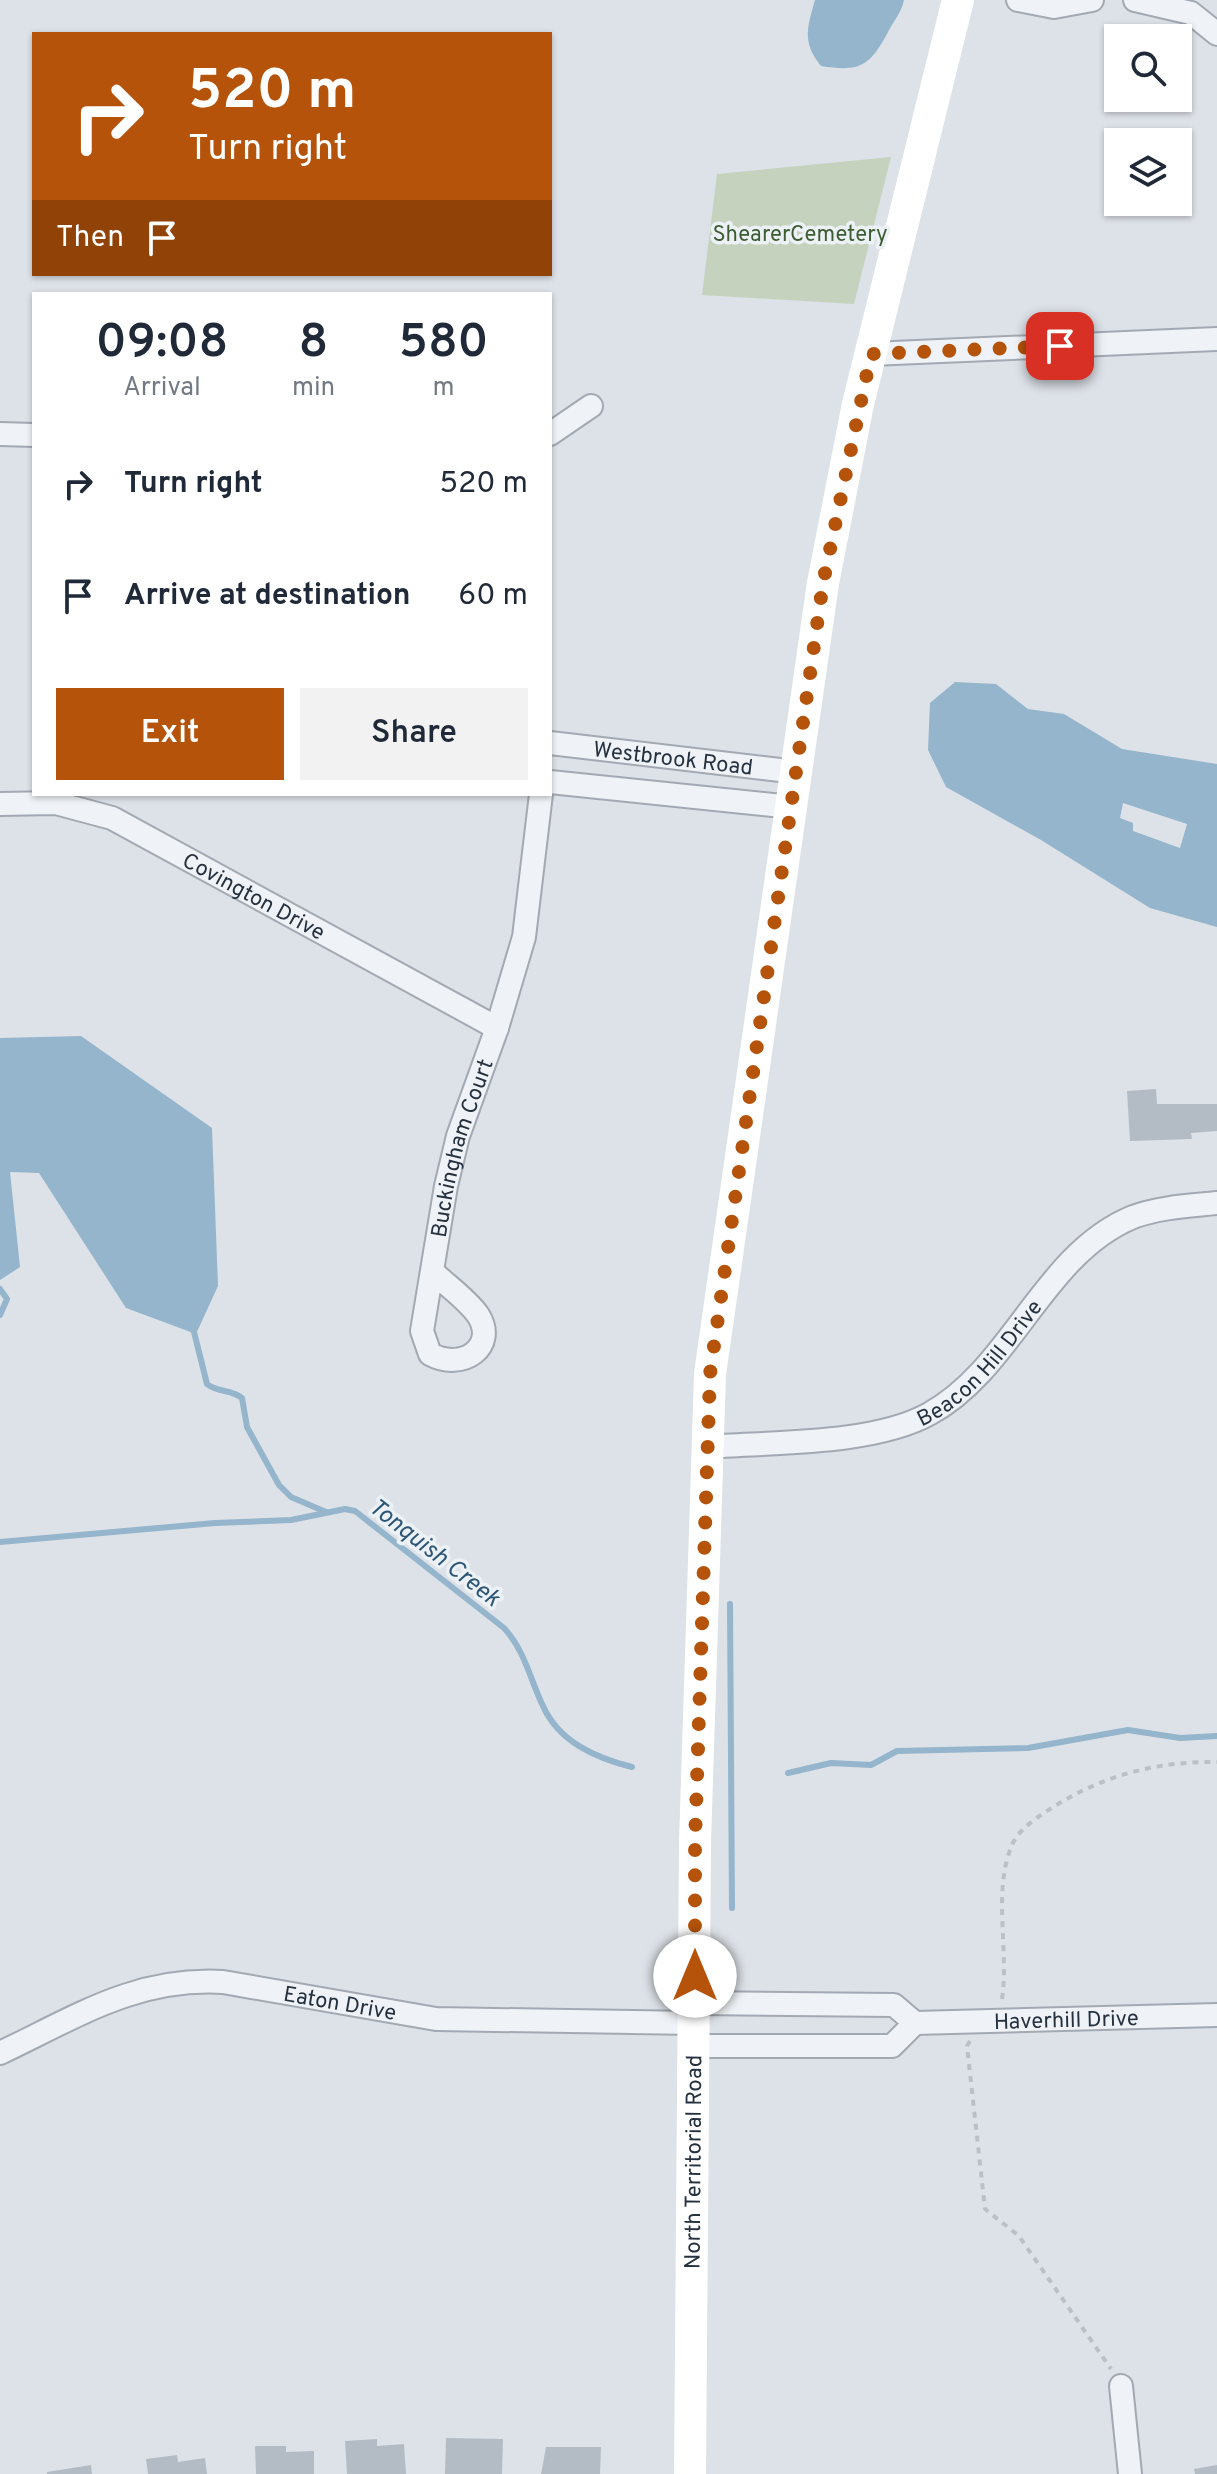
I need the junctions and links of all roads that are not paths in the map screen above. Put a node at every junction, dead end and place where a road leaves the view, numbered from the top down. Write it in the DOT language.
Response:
graph roads {
  1 [pos="958,0"];
  2 [pos="1018,0"];
  3 [pos="1092,0"];
  4 [pos="1135,0"];
  5 [pos="1217,34"];
  6 [pos="1217,339"];
  7 [pos="871,354"];
  8 [pos="591,406"];
  9 [pos="552,433"];
  10 [pos="0,434"];
  11 [pos="32,435"];
  12 [pos="552,743"];
  13 [pos="797,772"];
  14 [pos="552,782"];
  15 [pos="541,796"];
  16 [pos="0,804"];
  17 [pos="792,807"];
  18 [pos="497,1028"];
  19 [pos="1217,1203"];
  20 [pos="432,1271"];
  21 [pos="707,1447"];
  22 [pos="1217,2015"];
  23 [pos="915,2023"];
  24 [pos="695,2024"];
  25 [pos="0,2053"];
  26 [pos="1121,2386"];
  27 [pos="690,2474"];
  28 [pos="1130,2474"];
  1 -- 7 [label="main road, North Territorial Road"];
  2 -- 3 [label="street"];
  4 -- 5 [label="street"];
  6 -- 7 [label="street"];
  7 -- 13 [label="main road, North Territorial Road"];
  8 -- 9 [label="street"];
  10 -- 11 [label="street"];
  12 -- 13 [label="street, Westbrook Road"];
  13 -- 17 [label="main road, North Territorial Road"];
  14 -- 17 [label="street, Westbrook Road"];
  15 -- 18 [label="street"];
  16 -- 18 [label="street, Covington Drive"];
  17 -- 21 [label="main road, North Territorial Road"];
  18 -- 20 [label="street, Buckingham Court"];
  19 -- 21 [label="street, Beacon Hill Drive"];
  21 -- 24 [label="main road, North Territorial Road"];
  22 -- 23 [label="street, Haverhill Drive"];
  23 -- 24 [label="street"];
  23 -- 24 [label="street"];
  24 -- 25 [label="street, Eaton Drive"];
  24 -- 27 [label="main road, North Territorial Road"];
  26 -- 28 [label="street"];
}
